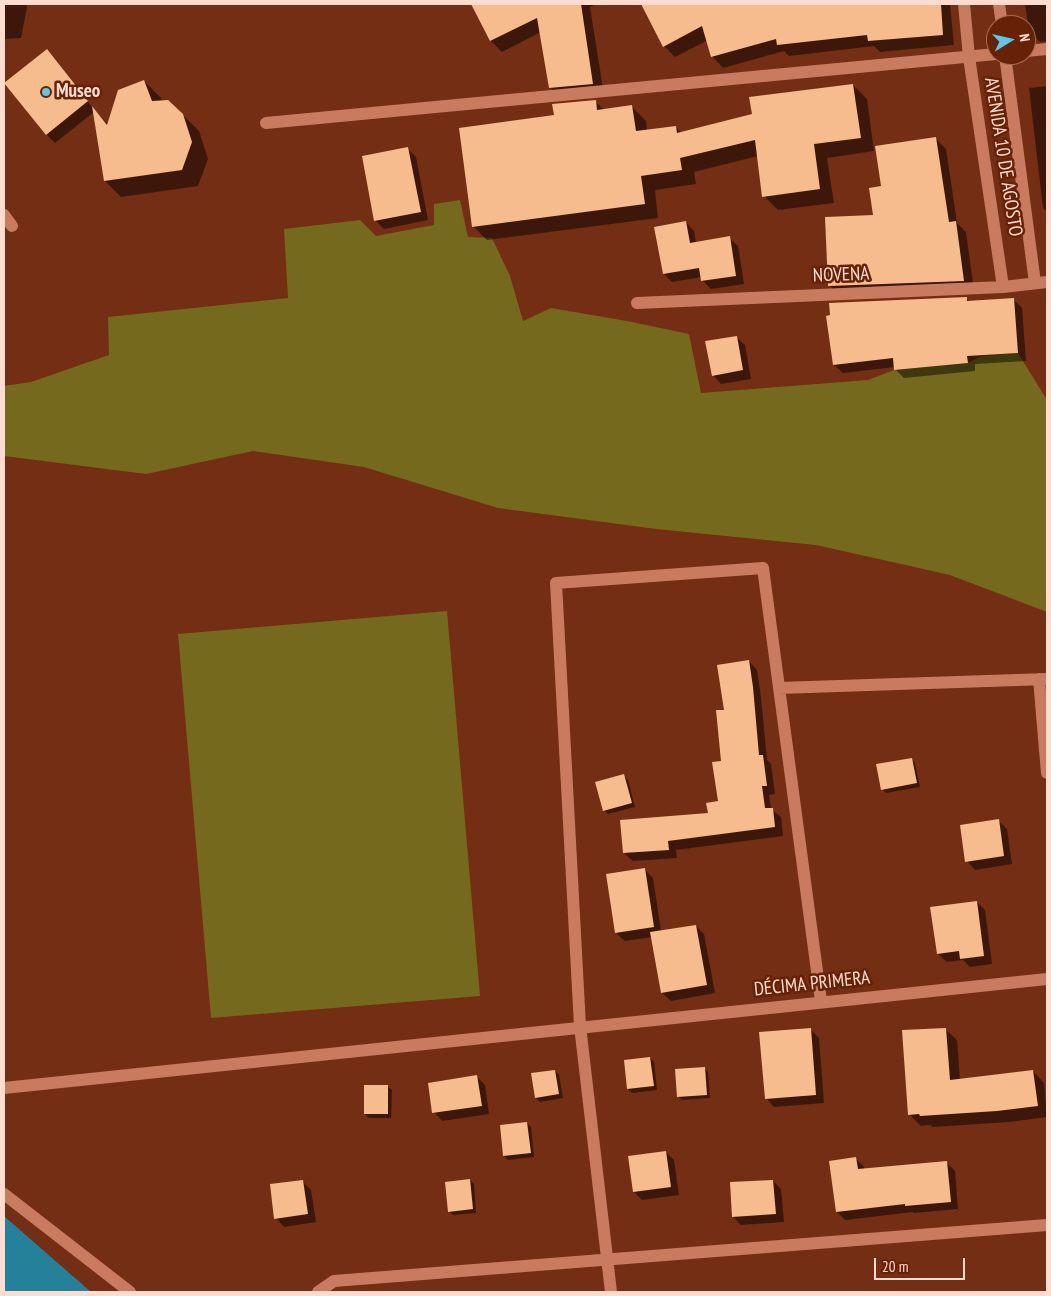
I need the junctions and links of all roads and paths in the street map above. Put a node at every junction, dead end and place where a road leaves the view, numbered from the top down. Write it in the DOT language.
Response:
graph roads {
  1 [pos="964,4"];
  2 [pos="986,55"];
  3 [pos="969,57"];
  4 [pos="1006,65"];
  5 [pos="266,124"];
  6 [pos="4,215"];
  7 [pos="12,226"];
  8 [pos="1041,282"];
  9 [pos="1003,287"];
  10 [pos="637,303"];
  11 [pos="1043,679"];
  12 [pos="779,688"];
  13 [pos="1047,773"];
  14 [pos="1047,979"];
  15 [pos="821,1001"];
  16 [pos="580,1026"];
  17 [pos="4,1088"];
  18 [pos="4,1194"];
  19 [pos="1047,1225"];
  20 [pos="607,1259"];
  21 [pos="130,1292"];
  22 [pos="318,1292"];
  23 [pos="611,1292"];
  1 -- 3 [label="street, AVENIDA 10 DE AGOSTO"];
  2 -- 3 [label="street"];
  3 -- 5 [label="street"];
  3 -- 9 [label="street, AVENIDA 10 DE AGOSTO"];
  4 -- 8 [label="street, AVENIDA 10 DE AGOSTO"];
  6 -- 7 [label="street"];
  8 -- 9 [label="street, NOVENA"];
  9 -- 10 [label="street, NOVENA"];
  11 -- 12 [label="street"];
  11 -- 13 [label="street"];
  12 -- 15 [label="street"];
  12 -- 16 [label="street"];
  14 -- 15 [label="street, DÉCIMA PRIMERA"];
  15 -- 16 [label="street, DÉCIMA PRIMERA"];
  16 -- 17 [label="street, DÉCIMA PRIMERA"];
  16 -- 20 [label="street"];
  18 -- 21 [label="street"];
  19 -- 20 [label="street"];
  20 -- 22 [label="street"];
  20 -- 23 [label="street"];
}
